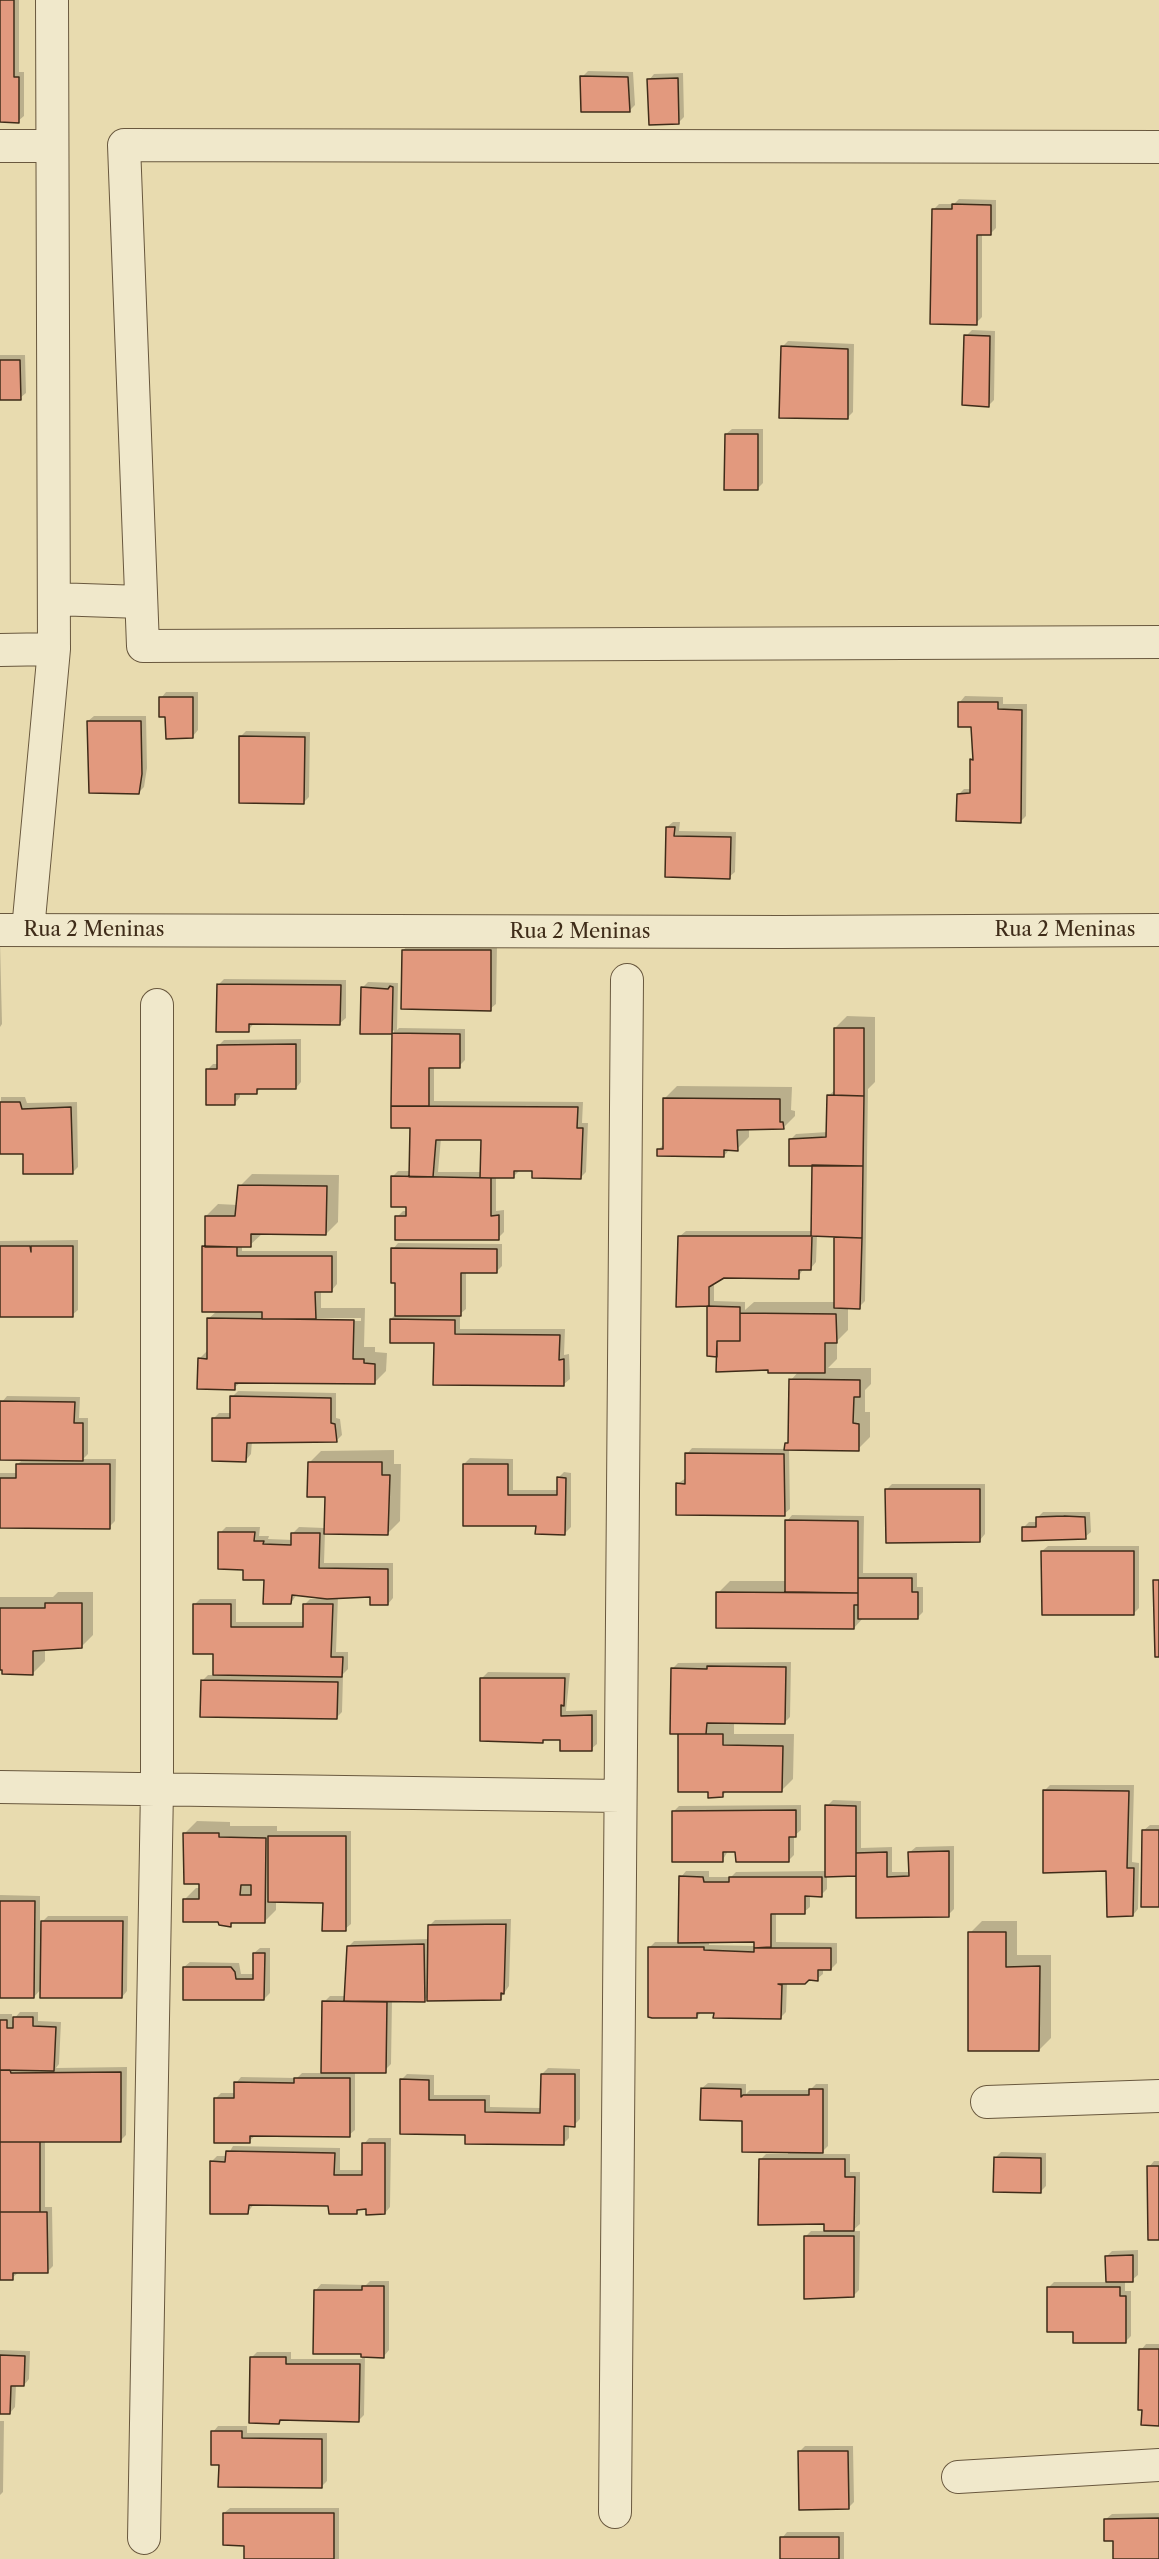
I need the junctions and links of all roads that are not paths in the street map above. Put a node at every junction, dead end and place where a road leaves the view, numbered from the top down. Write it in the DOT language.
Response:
graph roads {
  1 [pos="52,0"];
  2 [pos="0,146"];
  3 [pos="52,146"];
  4 [pos="1159,147"];
  5 [pos="54,599"];
  6 [pos="141,602"];
  7 [pos="1159,642"];
  8 [pos="54,649"];
  9 [pos="0,650"];
  10 [pos="14,930"];
  11 [pos="1159,930"];
  12 [pos="627,980"];
  13 [pos="157,1005"];
  14 [pos="0,1787"];
  15 [pos="157,1788"];
  16 [pos="620,1796"];
  17 [pos="1159,2096"];
  18 [pos="987,2102"];
  19 [pos="1159,2465"];
  20 [pos="958,2477"];
  21 [pos="615,2512"];
  22 [pos="144,2538"];
  1 -- 3 [label="street"];
  2 -- 3 [label="street"];
  3 -- 5 [label="street"];
  4 -- 6 [label="street"];
  5 -- 6 [label="street"];
  5 -- 8 [label="street"];
  6 -- 7 [label="street"];
  8 -- 9 [label="street"];
  8 -- 10 [label="street"];
  10 -- 11 [label="street, Rua 2 Meninas"];
  12 -- 16 [label="street"];
  13 -- 15 [label="street"];
  14 -- 15 [label="street"];
  15 -- 16 [label="street"];
  15 -- 22 [label="street"];
  16 -- 21 [label="street"];
  17 -- 18 [label="street"];
  19 -- 20 [label="street"];
}
